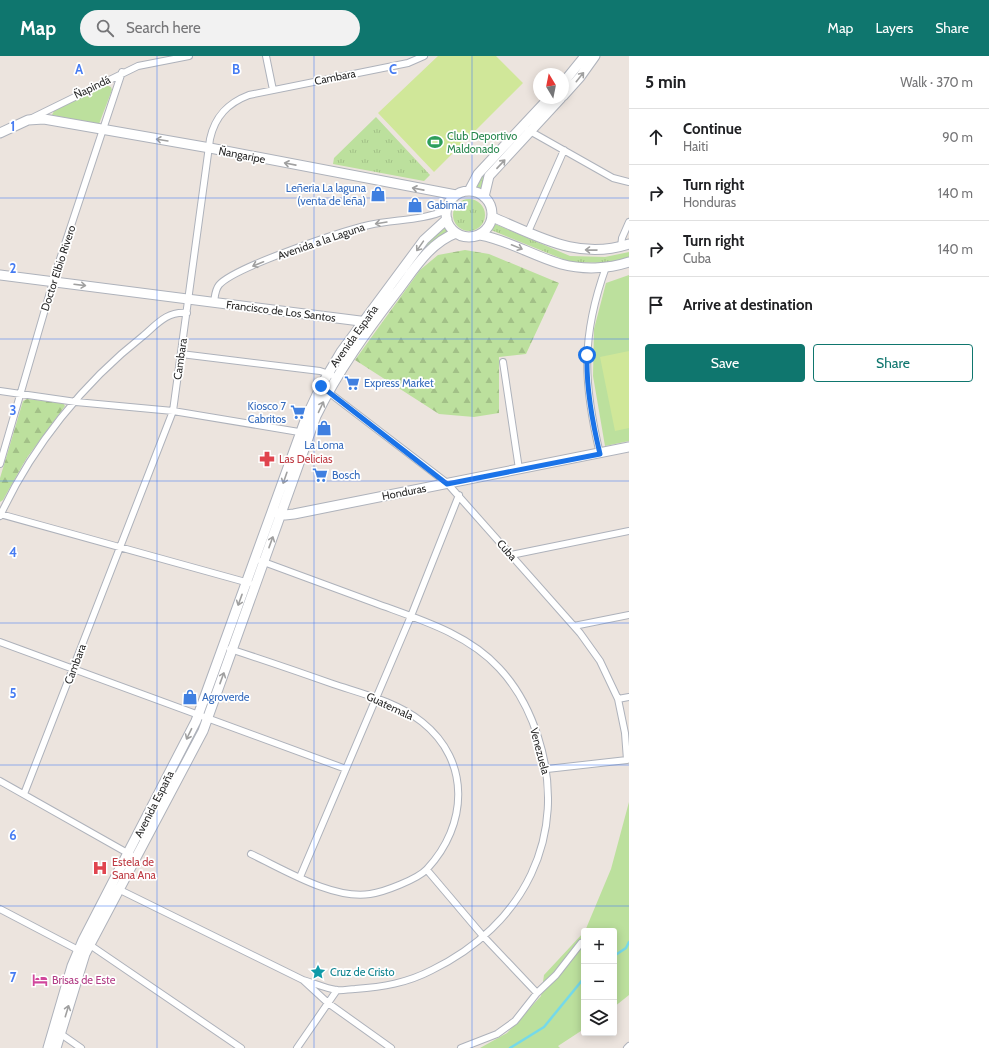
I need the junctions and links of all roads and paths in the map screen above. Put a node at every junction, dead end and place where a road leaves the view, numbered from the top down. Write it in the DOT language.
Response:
graph roads {
  1 [pos="189,56"];
  2 [pos="266,56"];
  3 [pos="424,56"];
  4 [pos="585,56"];
  5 [pos="595,56"];
  6 [pos="165,58"];
  7 [pos="122,72"];
  8 [pos="569,76"];
  9 [pos="569,89"];
  10 [pos="273,90"];
  11 [pos="545,104"];
  12 [pos="554,104"];
  13 [pos="28,120"];
  14 [pos="527,129"];
  15 [pos="103,130"];
  16 [pos="0,134"];
  17 [pos="210,148"];
  18 [pos="564,150"];
  19 [pos="629,182"];
  20 [pos="469,191"];
  21 [pos="456,195"];
  22 [pos="484,197"];
  23 [pos="447,214"];
  24 [pos="492,217"];
  25 [pos="629,222"];
  26 [pos="528,232"];
  27 [pos="456,233"];
  28 [pos="480,235"];
  29 [pos="625,246"];
  30 [pos="629,262"];
  31 [pos="606,267"];
  32 [pos="0,275"];
  33 [pos="53,282"];
  34 [pos="188,299"];
  35 [pos="214,302"];
  36 [pos="187,313"];
  37 [pos="368,322"];
  38 [pos="181,354"];
  39 [pos="503,362"];
  40 [pos="332,375"];
  41 [pos="324,389"];
  42 [pos="0,391"];
  43 [pos="20,394"];
  44 [pos="76,402"];
  45 [pos="173,411"];
  46 [pos="305,433"];
  47 [pos="629,447"];
  48 [pos="600,454"];
  49 [pos="0,464"];
  50 [pos="519,470"];
  51 [pos="447,484"];
  52 [pos="459,495"];
  53 [pos="277,513"];
  54 [pos="0,515"];
  55 [pos="629,531"];
  56 [pos="119,547"];
  57 [pos="511,555"];
  58 [pos="259,560"];
  59 [pos="251,583"];
  60 [pos="629,615"];
  61 [pos="411,616"];
  62 [pos="574,626"];
  63 [pos="0,642"];
  64 [pos="228,648"];
  65 [pos="73,669"];
  66 [pos="629,697"];
  67 [pos="376,698"];
  68 [pos="618,699"];
  69 [pos="198,715"];
  70 [pos="207,718"];
  71 [pos="346,769"];
  72 [pos="547,769"];
  73 [pos="0,781"];
  74 [pos="24,794"];
  75 [pos="251,854"];
  76 [pos="132,856"];
  77 [pos="427,870"];
  78 [pos="300,877"];
  79 [pos="115,887"];
  80 [pos="0,909"];
  81 [pos="483,936"];
  82 [pos="86,942"];
  83 [pos="581,943"];
  84 [pos="82,952"];
  85 [pos="303,980"];
  86 [pos="337,990"];
  87 [pos="537,993"];
  88 [pos="328,1003"];
  89 [pos="56,1031"];
  90 [pos="48,1048"];
  91 [pos="56,1048"];
  92 [pos="81,1048"];
  93 [pos="241,1048"];
  94 [pos="297,1048"];
  95 [pos="391,1048"];
  96 [pos="461,1048"];
  1 -- 6 [label="street, Ñapindá"];
  2 -- 10 [label="street"];
  3 -- 10 [label="street, Cambara"];
  4 -- 8 [label="main road"];
  9 -- 5 [label="main road, one-way"];
  6 -- 7 [label="street, Ñapindá"];
  7 -- 13 [label="street, Ñapindá"];
  7 -- 15 [label="street, Doctor Elbio Rivero"];
  10 -- 17 [label="street, Cambara"];
  11 -- 14 [label="main road"];
  12 -- 14 [label="main road"];
  13 -- 15 [label="main road, Ñangaripe"];
  13 -- 16 [label="main road, Ñapindá"];
  14 -- 18 [label="street"];
  14 -- 20 [label="main road"];
  22 -- 14 [label="main road, one-way"];
  17 -- 15 [label="main road, Ñangaripe, one-way"];
  15 -- 33 [label="street, Doctor Elbio Rivero"];
  21 -- 17 [label="main road, Ñangaripe, one-way"];
  17 -- 34 [label="street, Cambara"];
  18 -- 19 [label="street"];
  18 -- 26 [label="street"];
  20 -- 21 [label="main road"];
  20 -- 22 [label="main road"];
  21 -- 23 [label="main road"];
  22 -- 24 [label="main road"];
  23 -- 27 [label="main road"];
  23 -- 35 [label="street, Avenida a la Laguna, one-way"];
  23 -- 37 [label="main road, Avenida España, one-way"];
  24 -- 26 [label="main road"];
  24 -- 28 [label="main road"];
  25 -- 29 [label="street"];
  29 -- 26 [label="main road, one-way"];
  27 -- 28 [label="main road"];
  27 -- 37 [label="main road, Avenida España"];
  28 -- 31 [label="main road, one-way"];
  30 -- 31 [label="main road"];
  31 -- 48 [label="street"];
  32 -- 33 [label="main road"];
  33 -- 34 [label="main road, one-way"];
  33 -- 43 [label="street, Doctor Elbio Rivero"];
  34 -- 35 [label="main road, Francisco de Los Santos"];
  34 -- 36 [label="street, Cambara"];
  35 -- 37 [label="main road, Francisco de Los Santos"];
  36 -- 38 [label="street, Cambara"];
  36 -- 44 [label="street"];
  37 -- 40 [label="main road, Avenida España"];
  38 -- 40 [label="street"];
  38 -- 45 [label="street, Cambara"];
  39 -- 50 [label="street"];
  40 -- 41 [label="main road, Avenida España"];
  41 -- 46 [label="main road, Avenida España"];
  41 -- 51 [label="street, Cuba"];
  42 -- 43 [label="street"];
  43 -- 44 [label="street"];
  43 -- 49 [label="street, Doctor Elbio Rivero"];
  44 -- 45 [label="street"];
  44 -- 54 [label="street"];
  45 -- 46 [label="street"];
  45 -- 56 [label="street, Cambara"];
  46 -- 53 [label="main road, Avenida España"];
  47 -- 48 [label="main road, Honduras"];
  48 -- 50 [label="main road, Honduras"];
  50 -- 51 [label="main road, Honduras"];
  51 -- 52 [label="street, Cuba"];
  51 -- 53 [label="main road, Honduras"];
  52 -- 57 [label="street, Cuba"];
  52 -- 61 [label="street"];
  53 -- 58 [label="main road, Avenida España"];
  54 -- 56 [label="street"];
  55 -- 57 [label="street"];
  56 -- 59 [label="street"];
  56 -- 65 [label="street, Cambara"];
  57 -- 62 [label="street, Cuba"];
  58 -- 59 [label="main road, Avenida España"];
  58 -- 61 [label="street, Venezuela"];
  59 -- 64 [label="main road, Avenida España"];
  60 -- 62 [label="street"];
  61 -- 67 [label="street"];
  61 -- 72 [label="street, Venezuela"];
  62 -- 68 [label="street, Cuba"];
  63 -- 65 [label="street"];
  64 -- 67 [label="street, Guatemala"];
  64 -- 69 [label="main road, Avenida España"];
  70 -- 64 [label="main road, Avenida España, one-way"];
  65 -- 69 [label="street"];
  65 -- 74 [label="street, Cambara"];
  66 -- 68 [label="street"];
  67 -- 71 [label="street"];
  67 -- 77 [label="street, Guatemala"];
  68 -- 72 [label="street, Cuba"];
  69 -- 70 [label="street"];
  69 -- 76 [label="main road, Avenida España, one-way"];
  70 -- 71 [label="street"];
  70 -- 76 [label="main road, Avenida España"];
  71 -- 78 [label="street"];
  72 -- 81 [label="street, Venezuela"];
  73 -- 74 [label="street"];
  74 -- 76 [label="street"];
  75 -- 78 [label="street, Guatemala"];
  76 -- 79 [label="main road, Avenida España"];
  77 -- 78 [label="street, Guatemala"];
  77 -- 81 [label="street"];
  79 -- 82 [label="main road, Avenida España"];
  79 -- 85 [label="street"];
  80 -- 84 [label="street"];
  81 -- 86 [label="street, Venezuela"];
  81 -- 87 [label="street"];
  82 -- 84 [label="main road, Avenida España"];
  82 -- 93 [label="street"];
  83 -- 87 [label="street"];
  84 -- 89 [label="main road, Avenida España"];
  85 -- 86 [label="street, Venezuela"];
  85 -- 88 [label="street"];
  86 -- 88 [label="street"];
  87 -- 96 [label="street"];
  88 -- 94 [label="street"];
  88 -- 95 [label="street"];
  89 -- 90 [label="main road, Avenida España"];
  89 -- 91 [label="main road, Avenida España"];
  89 -- 92 [label="street"];
}
